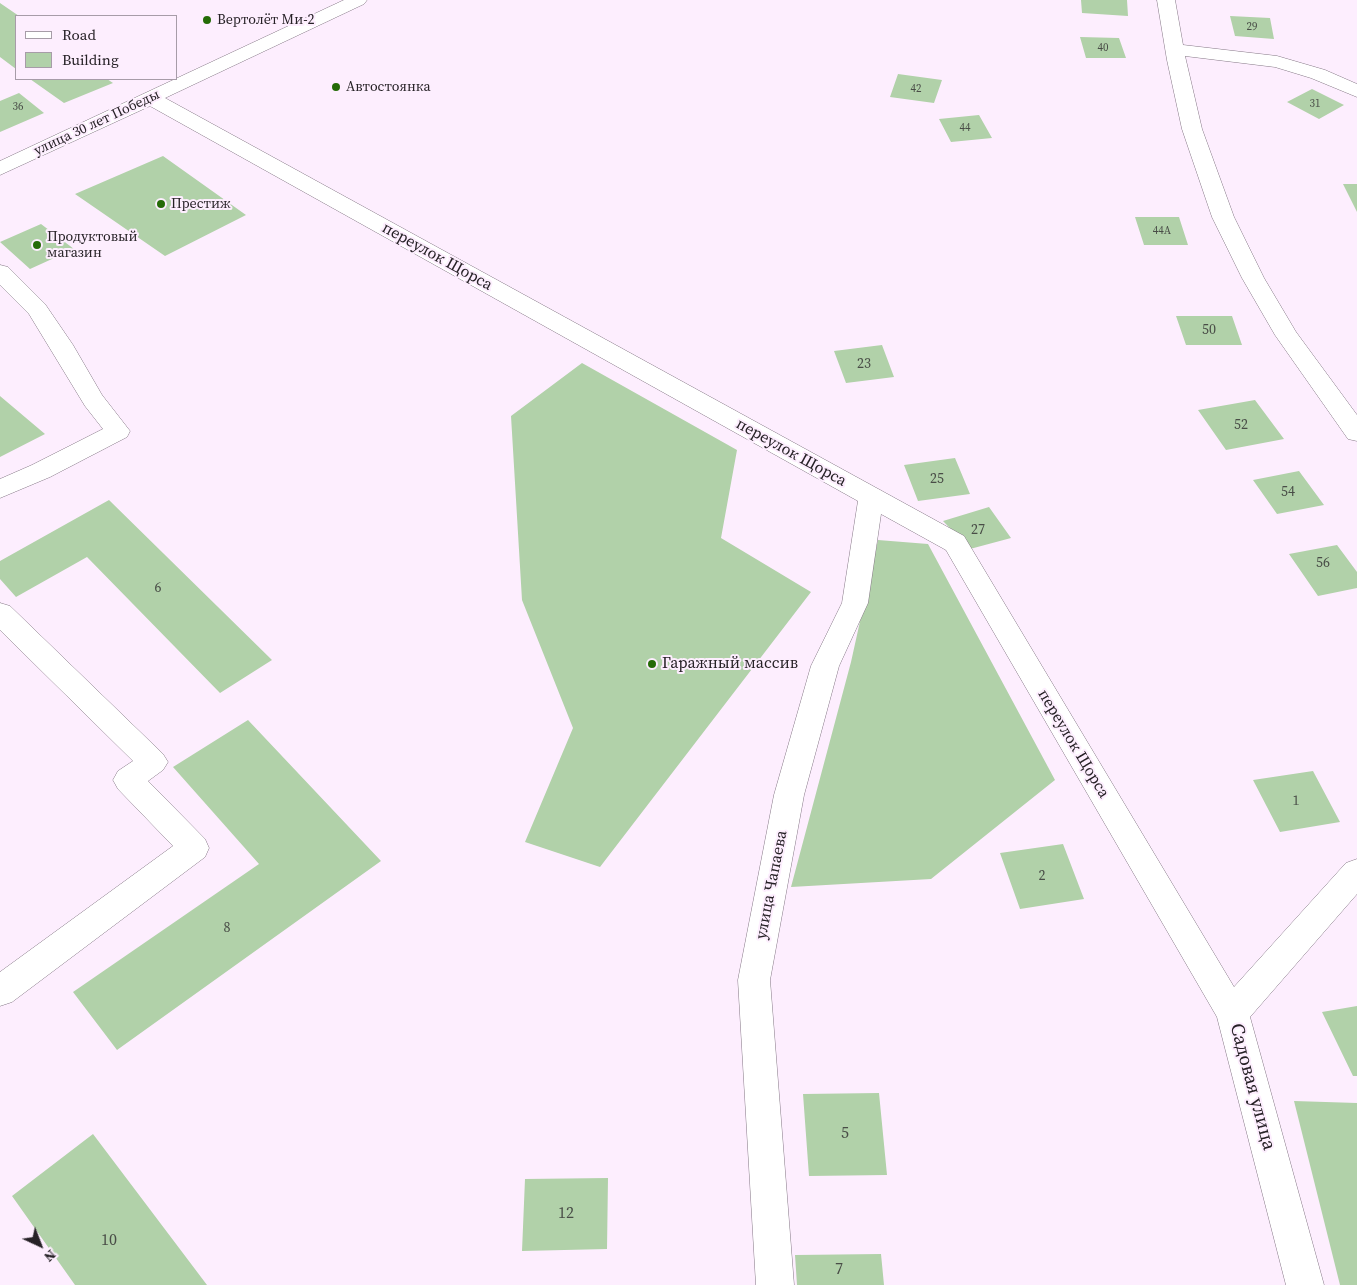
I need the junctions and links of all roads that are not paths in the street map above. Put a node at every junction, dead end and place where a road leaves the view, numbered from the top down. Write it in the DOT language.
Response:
graph roads {
  1 [pos="358,0"];
  2 [pos="1166,0"];
  3 [pos="1174,50"];
  4 [pos="1357,91"];
  5 [pos="150,98"];
  6 [pos="0,170"];
  7 [pos="0,272"];
  8 [pos="1357,433"];
  9 [pos="0,489"];
  10 [pos="871,497"];
  11 [pos="0,613"];
  12 [pos="1357,872"];
  13 [pos="0,991"];
  14 [pos="1232,1013"];
  15 [pos="776,1285"];
  16 [pos="1305,1285"];
  1 -- 5 [label="street, улица 30 лет Победы"];
  2 -- 3 [label="street"];
  3 -- 4 [label="street"];
  3 -- 8 [label="street"];
  5 -- 6 [label="street, улица 30 лет Победы"];
  5 -- 10 [label="street, переулок Щорса"];
  7 -- 9 [label="street"];
  10 -- 14 [label="street, переулок Щорса"];
  10 -- 15 [label="street, улица Чапаева"];
  11 -- 13 [label="street"];
  12 -- 14 [label="street, Садовая улица"];
  14 -- 16 [label="street, Садовая улица"];
}
